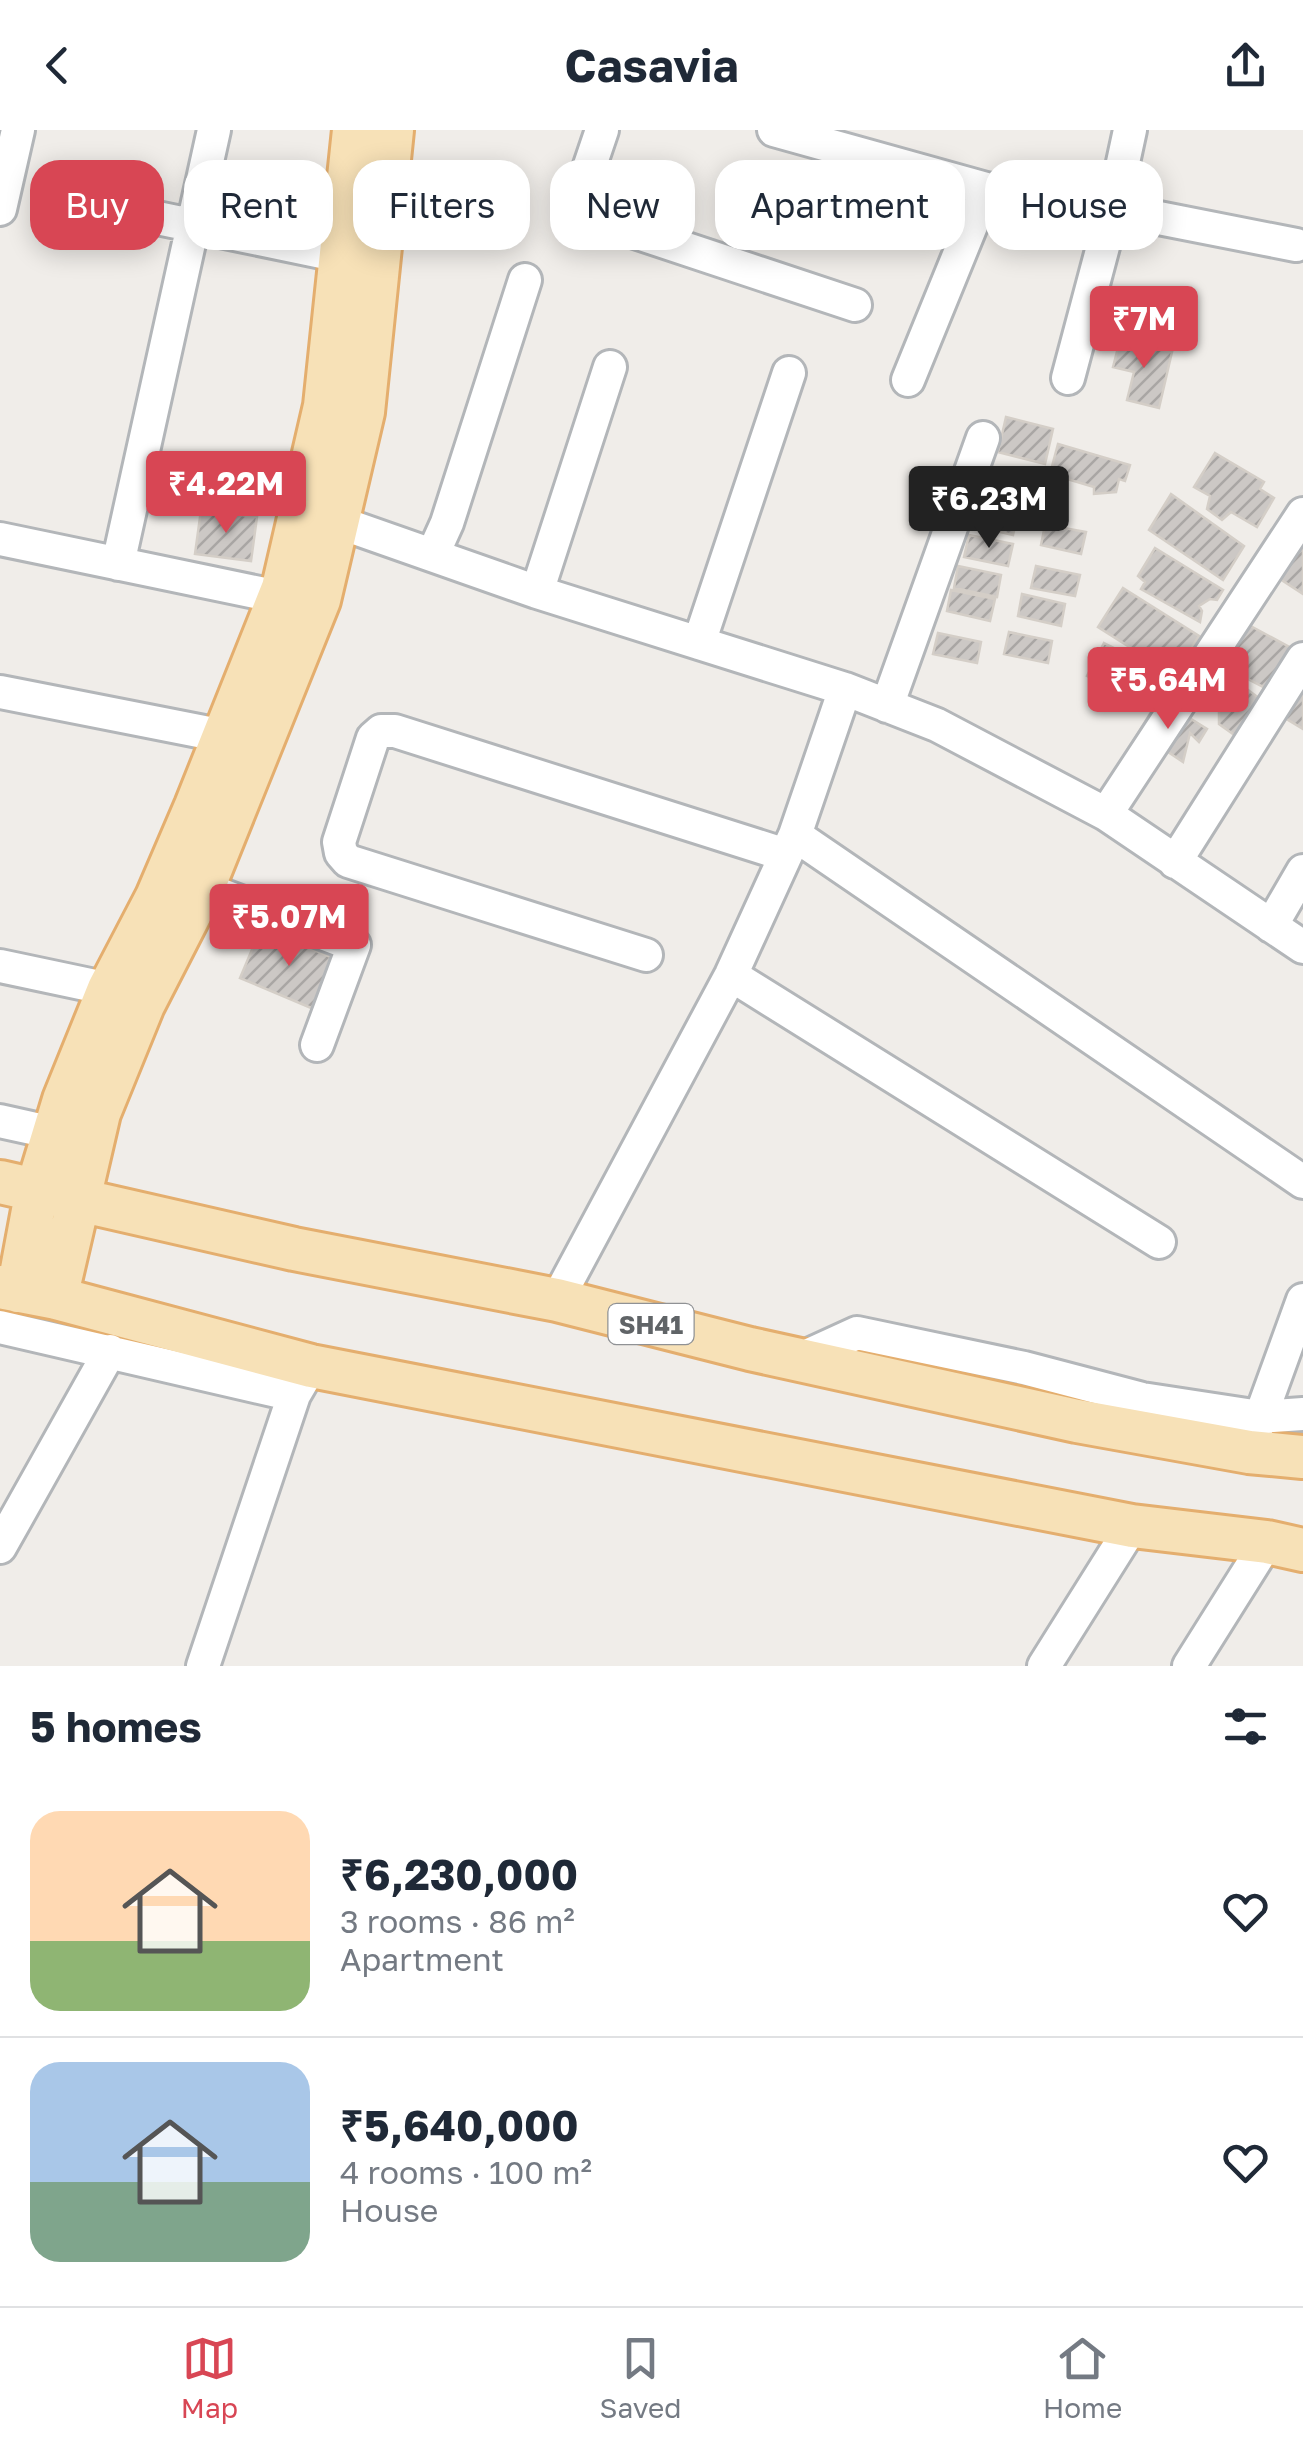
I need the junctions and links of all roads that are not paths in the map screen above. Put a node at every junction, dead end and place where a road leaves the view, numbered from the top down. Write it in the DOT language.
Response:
graph roads {
  1 [pos="214,130"];
  2 [pos="354,130"];
  3 [pos="392,130"];
  4 [pos="602,130"];
  5 [pos="774,130"];
  6 [pos="1130,130"];
  7 [pos="10,150"];
  8 [pos="208,160"];
  9 [pos="1124,160"];
  10 [pos="985,189"];
  11 [pos="985,191"];
  12 [pos="0,209"];
  13 [pos="1163,219"];
  14 [pos="1296,245"];
  15 [pos="188,250"];
  16 [pos="310,250"];
  17 [pos="1102,250"];
  18 [pos="341,256"];
  19 [pos="525,280"];
  20 [pos="855,305"];
  21 [pos="610,367"];
  22 [pos="789,373"];
  23 [pos="1068,378"];
  24 [pos="908,380"];
  25 [pos="983,438"];
  26 [pos="1303,514"];
  27 [pos="320,515"];
  28 [pos="0,539"];
  29 [pos="433,554"];
  30 [pos="118,564"];
  31 [pos="537,592"];
  32 [pos="279,597"];
  33 [pos="699,643"];
  34 [pos="1303,658"];
  35 [pos="845,689"];
  36 [pos="0,692"];
  37 [pos="887,706"];
  38 [pos="224,736"];
  39 [pos="1106,814"];
  40 [pos="791,845"];
  41 [pos="1175,862"];
  42 [pos="1303,871"];
  43 [pos="203,888"];
  44 [pos="1271,926"];
  45 [pos="1303,947"];
  46 [pos="646,955"];
  47 [pos="0,966"];
  48 [pos="731,975"];
  49 [pos="108,990"];
  50 [pos="317,1045"];
  51 [pos="0,1120"];
  52 [pos="54,1132"];
  53 [pos="1303,1182"];
  54 [pos="38,1190"];
  55 [pos="1160,1242"];
  56 [pos="557,1300"];
  57 [pos="1303,1300"];
  58 [pos="18,1301"];
  59 [pos="110,1351"];
  60 [pos="798,1360"];
  61 [pos="302,1381"];
  62 [pos="1142,1399"];
  63 [pos="1303,1414"];
  64 [pos="1254,1434"];
  65 [pos="1200,1444"];
  66 [pos="1303,1458"];
  67 [pos="0,1484"];
  68 [pos="33,1488"];
  69 [pos="1132,1526"];
  70 [pos="0,1547"];
  71 [pos="1291,1550"];
  72 [pos="204,1666"];
  73 [pos="1044,1666"];
  74 [pos="1189,1666"];
  1 -- 8 [label="street"];
  2 -- 18 [label="main road"];
  3 -- 27 [label="main road"];
  4 -- 20 [label="street"];
  5 -- 10 [label="street"];
  6 -- 9 [label="street"];
  7 -- 12 [label="street"];
  11 -- 24 [label="street"];
  13 -- 14 [label="street"];
  15 -- 30 [label="street"];
  16 -- 18 [label="street"];
  17 -- 23 [label="street"];
  18 -- 27 [label="main road"];
  19 -- 29 [label="street"];
  21 -- 31 [label="street"];
  22 -- 33 [label="street"];
  25 -- 37 [label="street"];
  26 -- 39 [label="street"];
  27 -- 29 [label="street"];
  27 -- 32 [label="main road"];
  27 -- 43 [label="main road"];
  28 -- 30 [label="street"];
  29 -- 31 [label="street"];
  30 -- 32 [label="street"];
  31 -- 33 [label="street"];
  32 -- 38 [label="main road"];
  33 -- 35 [label="street"];
  34 -- 41 [label="street"];
  35 -- 37 [label="street"];
  35 -- 40 [label="street"];
  36 -- 38 [label="street"];
  37 -- 39 [label="street"];
  38 -- 49 [label="main road"];
  39 -- 41 [label="street"];
  40 -- 46 [label="street"];
  40 -- 48 [label="street"];
  40 -- 53 [label="street"];
  41 -- 44 [label="street"];
  42 -- 44 [label="street"];
  43 -- 50 [label="street"];
  43 -- 54 [label="main road"];
  44 -- 45 [label="street"];
  47 -- 49 [label="street"];
  48 -- 55 [label="street"];
  48 -- 56 [label="street"];
  49 -- 52 [label="main road"];
  51 -- 52 [label="street"];
  52 -- 54 [label="main road"];
  54 -- 56 [label="main road, SH41"];
  54 -- 58 [label="main road"];
  56 -- 60 [label="main road, SH41"];
  57 -- 64 [label="street"];
  58 -- 59 [label="street"];
  58 -- 61 [label="main road"];
  59 -- 61 [label="street"];
  59 -- 68 [label="street"];
  60 -- 62 [label="street"];
  60 -- 65 [label="main road, SH41"];
  61 -- 69 [label="main road"];
  61 -- 72 [label="street"];
  62 -- 64 [label="street"];
  62 -- 65 [label="street"];
  63 -- 64 [label="street"];
  64 -- 65 [label="main road, SH41"];
  64 -- 66 [label="main road, SH41"];
  67 -- 68 [label="street"];
  68 -- 70 [label="street"];
  69 -- 71 [label="main road"];
  69 -- 73 [label="street"];
  71 -- 74 [label="street"];
}
